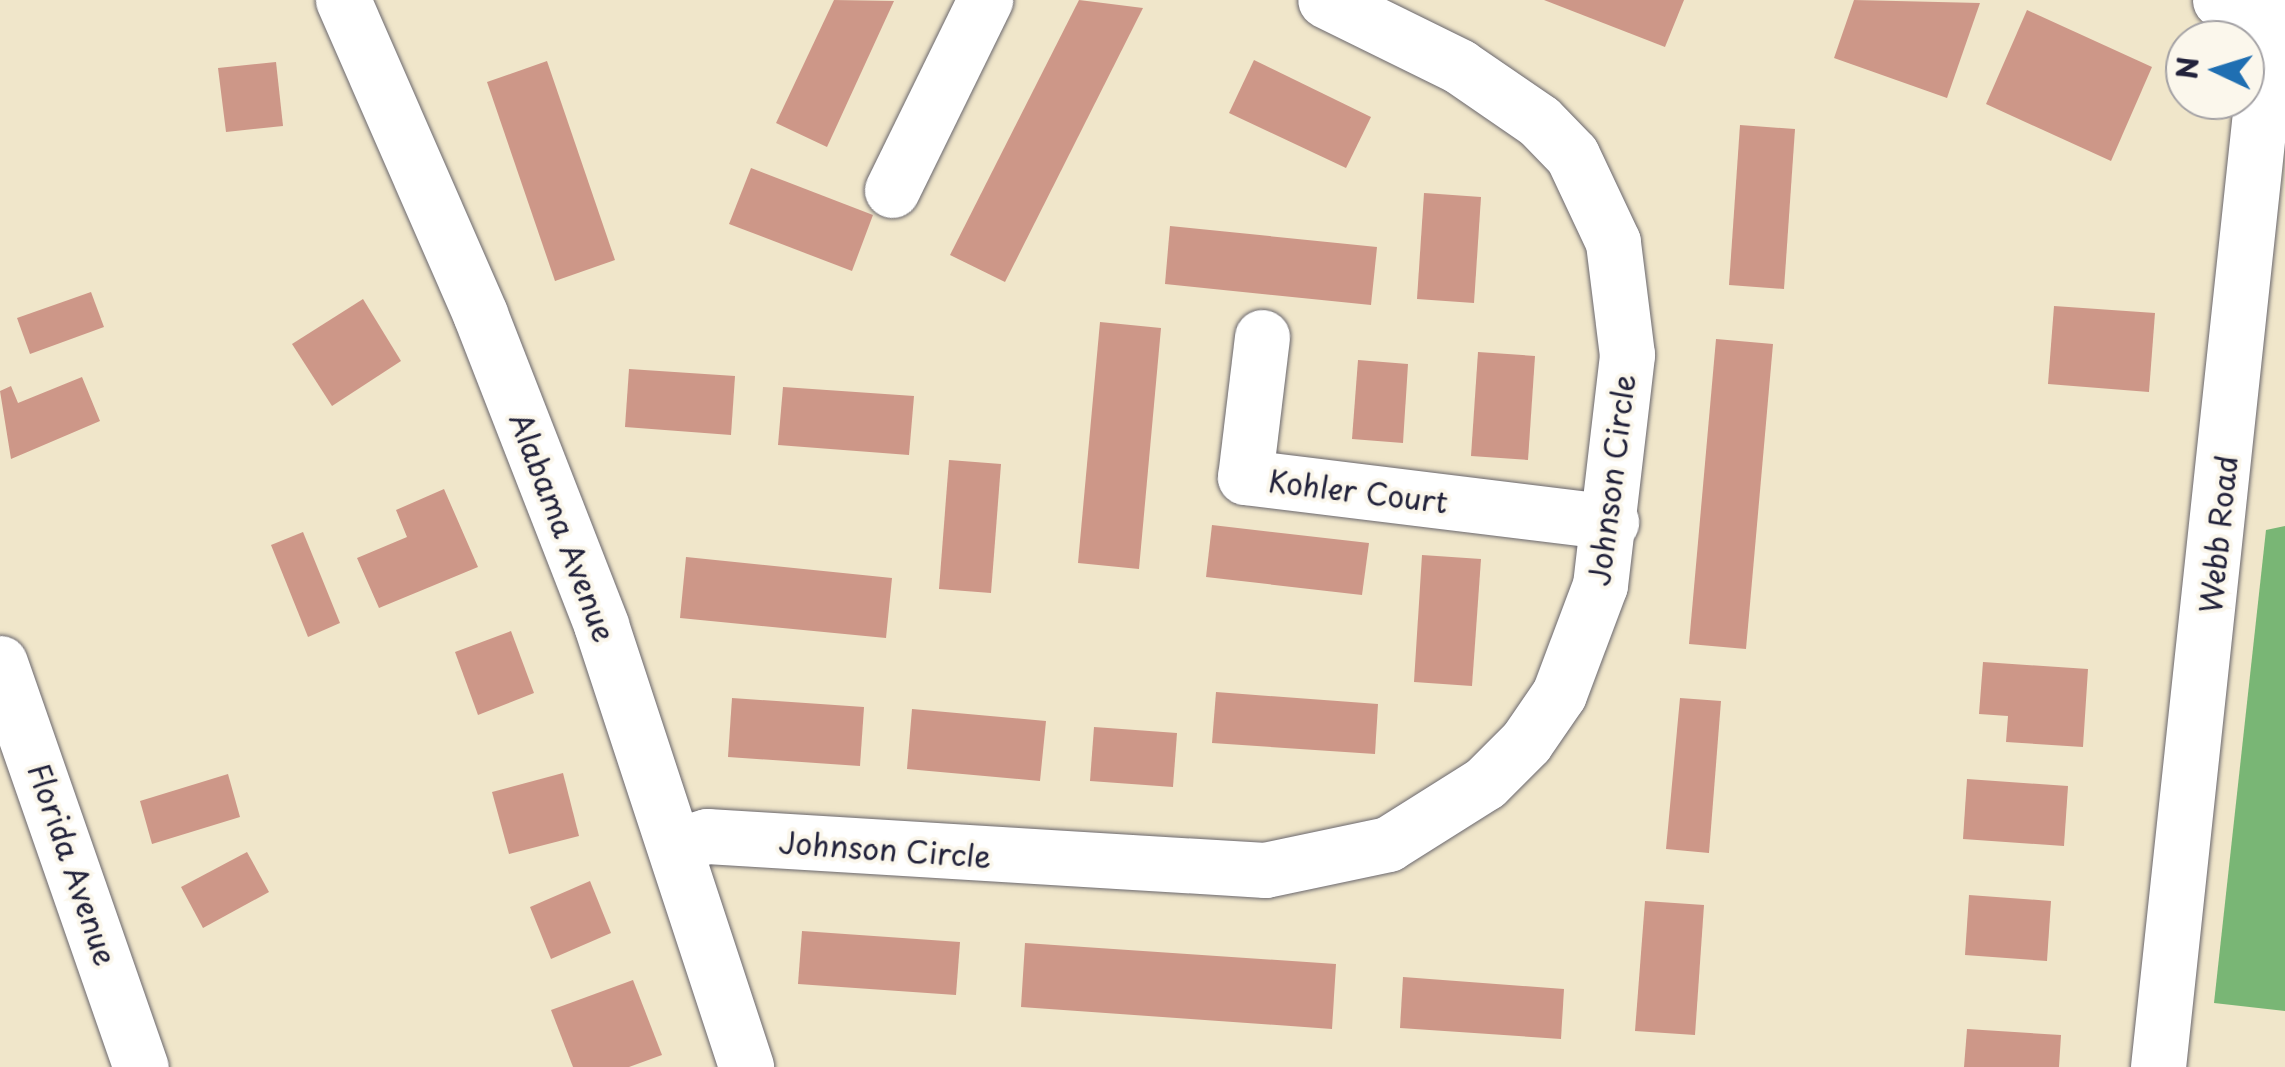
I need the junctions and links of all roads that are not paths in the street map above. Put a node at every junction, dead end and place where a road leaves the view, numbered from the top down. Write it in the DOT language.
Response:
graph roads {
  1 [pos="343,0"];
  2 [pos="985,0"];
  3 [pos="1325,0"];
  4 [pos="2220,0"];
  5 [pos="2271,9"];
  6 [pos="892,190"];
  7 [pos="1262,337"];
  8 [pos="1611,522"];
  9 [pos="0,662"];
  10 [pos="677,846"];
  11 [pos="142,1067"];
  12 [pos="746,1067"];
  13 [pos="2158,1067"];
  1 -- 10 [label="street, Alabama Avenue"];
  2 -- 6 [label="street"];
  3 -- 8 [label="street, Johnson Circle"];
  4 -- 5 [label="street"];
  5 -- 13 [label="street, Webb Road"];
  7 -- 8 [label="street, Kohler Court"];
  8 -- 10 [label="street, Johnson Circle"];
  9 -- 11 [label="street, Florida Avenue"];
  10 -- 12 [label="street, Alabama Avenue"];
}
